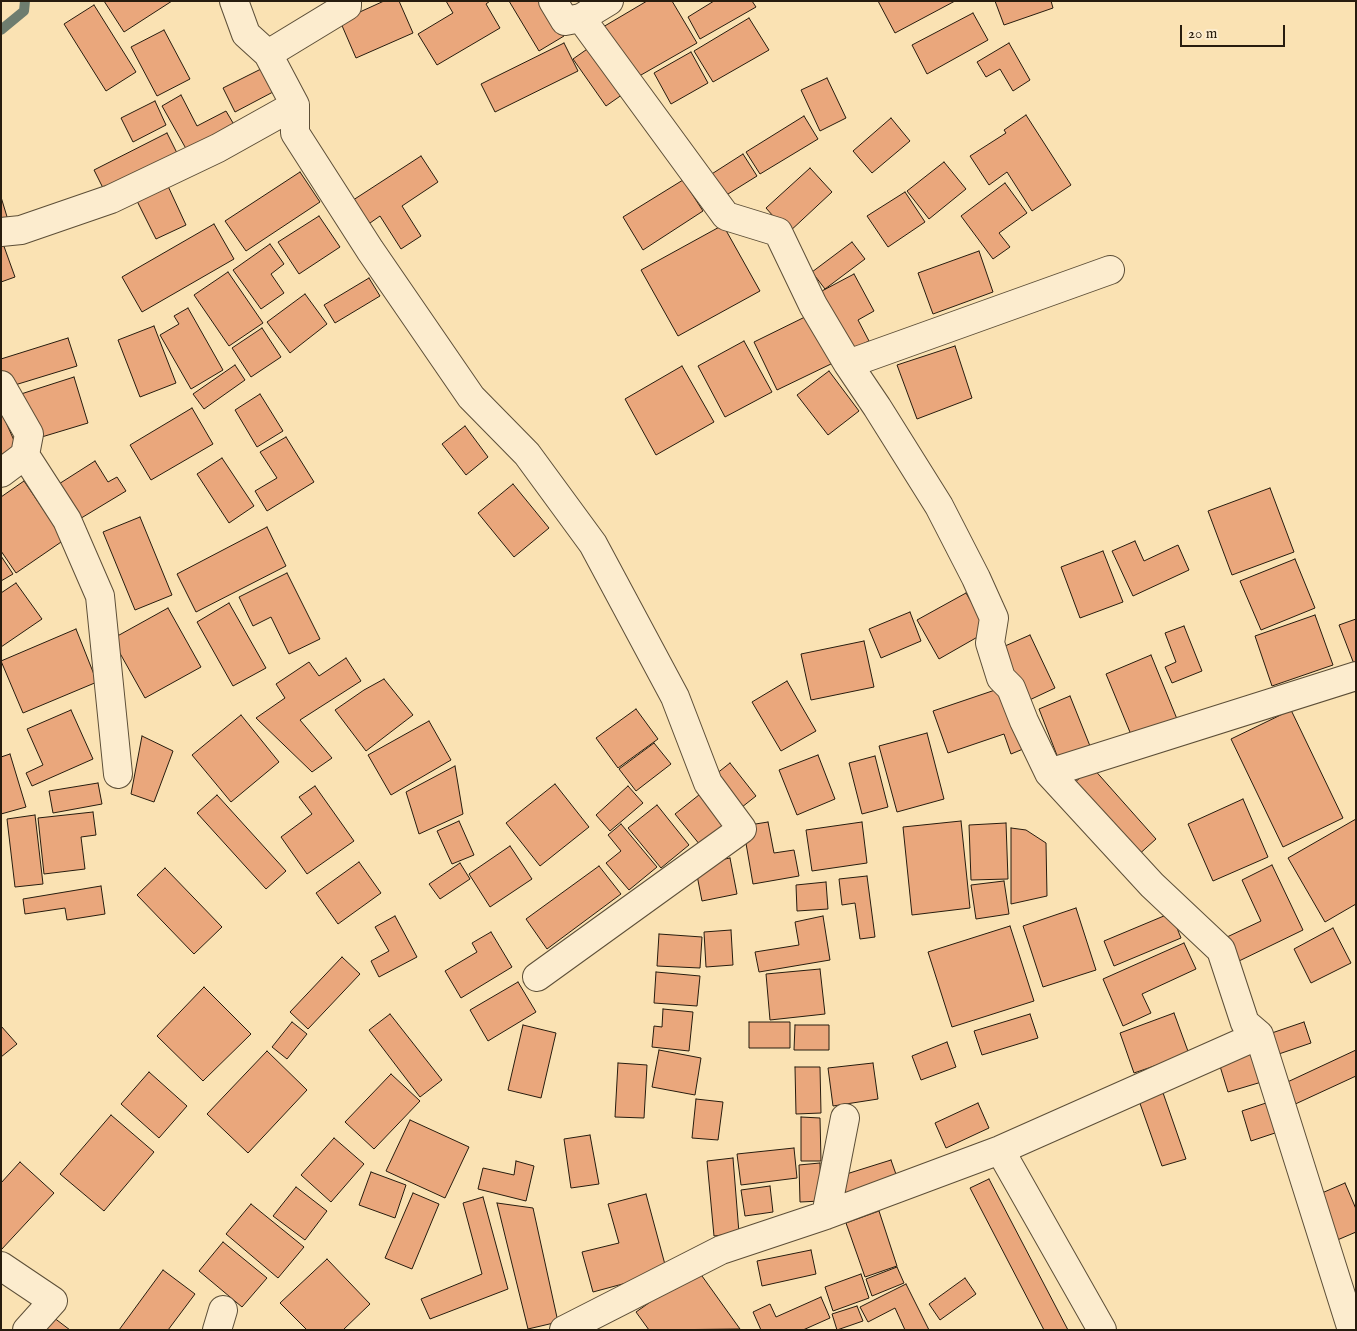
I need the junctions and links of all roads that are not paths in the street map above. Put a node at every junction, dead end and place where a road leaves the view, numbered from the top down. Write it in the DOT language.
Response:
graph roads {
  1 [pos="234,1"];
  2 [pos="347,1"];
  3 [pos="553,1"];
  4 [pos="609,1"];
  5 [pos="581,18"];
  6 [pos="268,54"];
  7 [pos="295,105"];
  8 [pos="1,232"];
  9 [pos="1110,270"];
  10 [pos="848,364"];
  11 [pos="1,385"];
  12 [pos="25,455"];
  13 [pos="1,474"];
  14 [pos="1356,676"];
  15 [pos="1049,773"];
  16 [pos="118,774"];
  17 [pos="537,977"];
  18 [pos="1259,1035"];
  19 [pos="846,1118"];
  20 [pos="1000,1150"];
  21 [pos="826,1216"];
  22 [pos="1,1266"];
  23 [pos="27,1330"];
  24 [pos="564,1330"];
  25 [pos="1102,1330"];
  26 [pos="1352,1330"];
  1 -- 6 [label="street"];
  2 -- 6 [label="street"];
  3 -- 5 [label="street"];
  4 -- 5 [label="street"];
  5 -- 10 [label="street"];
  6 -- 7 [label="street"];
  7 -- 8 [label="street"];
  7 -- 17 [label="street"];
  9 -- 10 [label="street"];
  10 -- 15 [label="street"];
  11 -- 12 [label="street"];
  12 -- 13 [label="street"];
  12 -- 16 [label="street"];
  14 -- 15 [label="street"];
  15 -- 18 [label="street"];
  18 -- 20 [label="street"];
  18 -- 26 [label="street"];
  19 -- 21 [label="street"];
  20 -- 21 [label="street"];
  20 -- 25 [label="street"];
  21 -- 24 [label="street"];
  22 -- 23 [label="street"];
}
